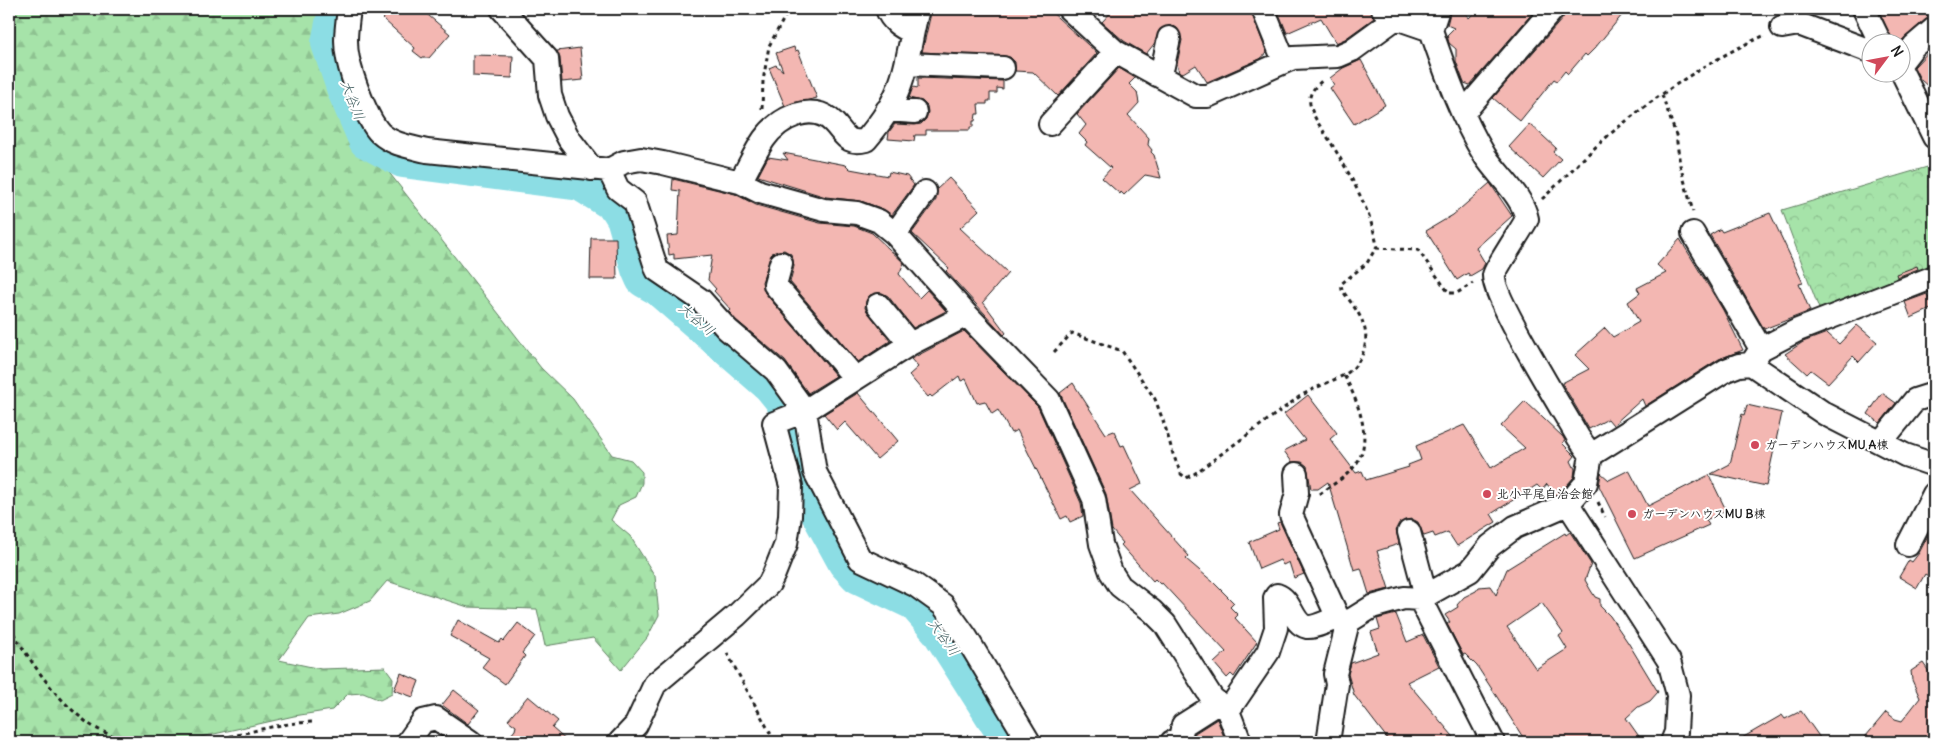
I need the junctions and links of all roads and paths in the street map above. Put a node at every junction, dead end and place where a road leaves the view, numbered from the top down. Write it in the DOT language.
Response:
graph roads {
  1 [pos="349,9"];
  2 [pos="502,9"];
  3 [pos="788,9"];
  4 [pos="887,9"];
  5 [pos="918,9"];
  6 [pos="1263,9"];
  7 [pos="1553,9"];
  8 [pos="1864,9"];
  9 [pos="1083,13"];
  10 [pos="1390,13"];
  11 [pos="1434,19"];
  12 [pos="1782,27"];
  13 [pos="1934,29"];
  14 [pos="912,32"];
  15 [pos="1875,32"];
  16 [pos="1169,38"];
  17 [pos="1860,47"];
  18 [pos="1910,51"];
  19 [pos="1116,52"];
  20 [pos="1338,56"];
  21 [pos="1284,61"];
  22 [pos="906,64"];
  23 [pos="1003,68"];
  24 [pos="1157,75"];
  25 [pos="1907,82"];
  26 [pos="1662,95"];
  27 [pos="887,110"];
  28 [pos="915,112"];
  29 [pos="1464,112"];
  30 [pos="1050,124"];
  31 [pos="765,137"];
  32 [pos="1934,138"];
  33 [pos="600,170"];
  34 [pos="740,182"];
  35 [pos="925,192"];
  36 [pos="1526,212"];
  37 [pos="1693,233"];
  38 [pos="895,234"];
  39 [pos="1376,248"];
  40 [pos="782,262"];
  41 [pos="1494,271"];
  42 [pos="1934,278"];
  43 [pos="878,305"];
  44 [pos="967,315"];
  45 [pos="910,344"];
  46 [pos="1054,352"];
  47 [pos="1756,357"];
  48 [pos="1344,375"];
  49 [pos="855,378"];
  50 [pos="1934,394"];
  51 [pos="796,415"];
  52 [pos="1881,442"];
  53 [pos="1591,455"];
  54 [pos="1934,465"];
  55 [pos="1296,474"];
  56 [pos="1934,494"];
  57 [pos="1568,504"];
  58 [pos="1294,521"];
  59 [pos="1409,532"];
  60 [pos="1908,545"];
  61 [pos="1423,597"];
  62 [pos="1343,620"];
  63 [pos="9,626"];
  64 [pos="716,632"];
  65 [pos="1222,708"];
  66 [pos="312,722"];
  67 [pos="126,742"];
  68 [pos="206,742"];
  69 [pos="408,742"];
  70 [pos="470,742"];
  71 [pos="620,742"];
  72 [pos="775,742"];
  73 [pos="1029,742"];
  74 [pos="1172,742"];
  75 [pos="1240,742"];
  76 [pos="1328,742"];
  77 [pos="1493,742"];
  78 [pos="1672,742"];
  1 -- 33 [label="street"];
  2 -- 33 [label="street"];
  3 -- 31 [label="path"];
  4 -- 14 [label="street"];
  5 -- 14 [label="street"];
  6 -- 21 [label="street"];
  7 -- 29 [label="street"];
  8 -- 15 [label="street"];
  9 -- 19 [label="street"];
  10 -- 11 [label="street"];
  10 -- 20 [label="street"];
  11 -- 29 [label="street"];
  12 -- 17 [label="street"];
  12 -- 26 [label="path"];
  13 -- 18 [label="street"];
  14 -- 22 [label="street"];
  16 -- 24 [label="street"];
  19 -- 24 [label="street"];
  19 -- 30 [label="street"];
  20 -- 21 [label="street"];
  20 -- 39 [label="path"];
  21 -- 24 [label="street"];
  22 -- 23 [label="street"];
  22 -- 27 [label="street"];
  25 -- 32 [label="street"];
  26 -- 36 [label="path"];
  26 -- 37 [label="path"];
  27 -- 28 [label="street"];
  27 -- 31 [label="street"];
  29 -- 36 [label="street"];
  31 -- 34 [label="street"];
  33 -- 34 [label="street"];
  33 -- 51 [label="street"];
  34 -- 38 [label="street"];
  35 -- 38 [label="street"];
  36 -- 41 [label="street"];
  37 -- 47 [label="street"];
  38 -- 44 [label="street"];
  39 -- 41 [label="path"];
  39 -- 48 [label="path"];
  40 -- 49 [label="street"];
  41 -- 53 [label="street"];
  42 -- 47 [label="street"];
  43 -- 45 [label="street"];
  44 -- 45 [label="street"];
  44 -- 65 [label="street"];
  45 -- 49 [label="street"];
  46 -- 48 [label="path"];
  47 -- 52 [label="street"];
  47 -- 53 [label="street"];
  48 -- 58 [label="path"];
  49 -- 51 [label="street"];
  50 -- 52 [label="street"];
  51 -- 64 [label="street"];
  51 -- 73 [label="street"];
  52 -- 54 [label="street"];
  53 -- 57 [label="street"];
  55 -- 58 [label="street"];
  56 -- 60 [label="street"];
  57 -- 61 [label="street"];
  57 -- 78 [label="street"];
  58 -- 62 [label="street"];
  59 -- 61 [label="street"];
  61 -- 62 [label="street"];
  61 -- 77 [label="street"];
  62 -- 65 [label="street"];
  62 -- 76 [label="street"];
  63 -- 67 [label="path"];
  64 -- 71 [label="street"];
  64 -- 72 [label="path"];
  65 -- 74 [label="street"];
  65 -- 75 [label="street"];
  66 -- 68 [label="path"];
  69 -- 70 [label="street"];
}
